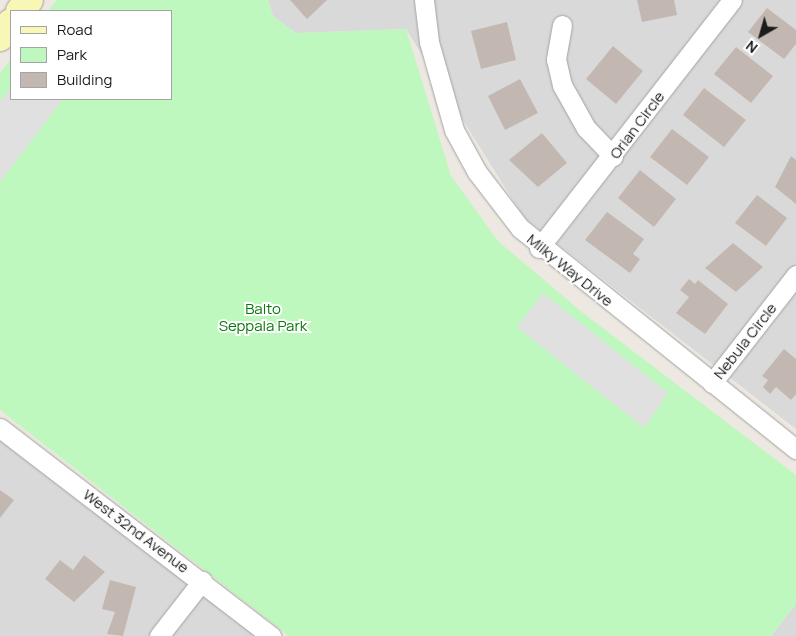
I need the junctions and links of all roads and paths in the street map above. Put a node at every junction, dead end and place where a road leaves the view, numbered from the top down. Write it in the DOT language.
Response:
graph roads {
  1 [pos="29,0"];
  2 [pos="424,0"];
  3 [pos="732,0"];
  4 [pos="21,10"];
  5 [pos="10,24"];
  6 [pos="562,25"];
  7 [pos="0,37"];
  8 [pos="613,156"];
  9 [pos="539,248"];
  10 [pos="796,275"];
  11 [pos="712,383"];
  12 [pos="0,428"];
  13 [pos="796,449"];
  14 [pos="202,581"];
  15 [pos="159,636"];
  16 [pos="272,636"];
  1 -- 4 [label="street"];
  2 -- 9 [label="street, Milky Way Drive"];
  3 -- 8 [label="street, Orian Circle"];
  5 -- 7 [label="street"];
  6 -- 8 [label="street"];
  8 -- 9 [label="street, Orian Circle"];
  9 -- 11 [label="street, Milky Way Drive"];
  10 -- 11 [label="street, Nebula Circle"];
  11 -- 13 [label="street, Milky Way Drive"];
  12 -- 14 [label="street, West 32nd Avenue"];
  14 -- 15 [label="street"];
  14 -- 16 [label="street, West 32nd Avenue"];
}
